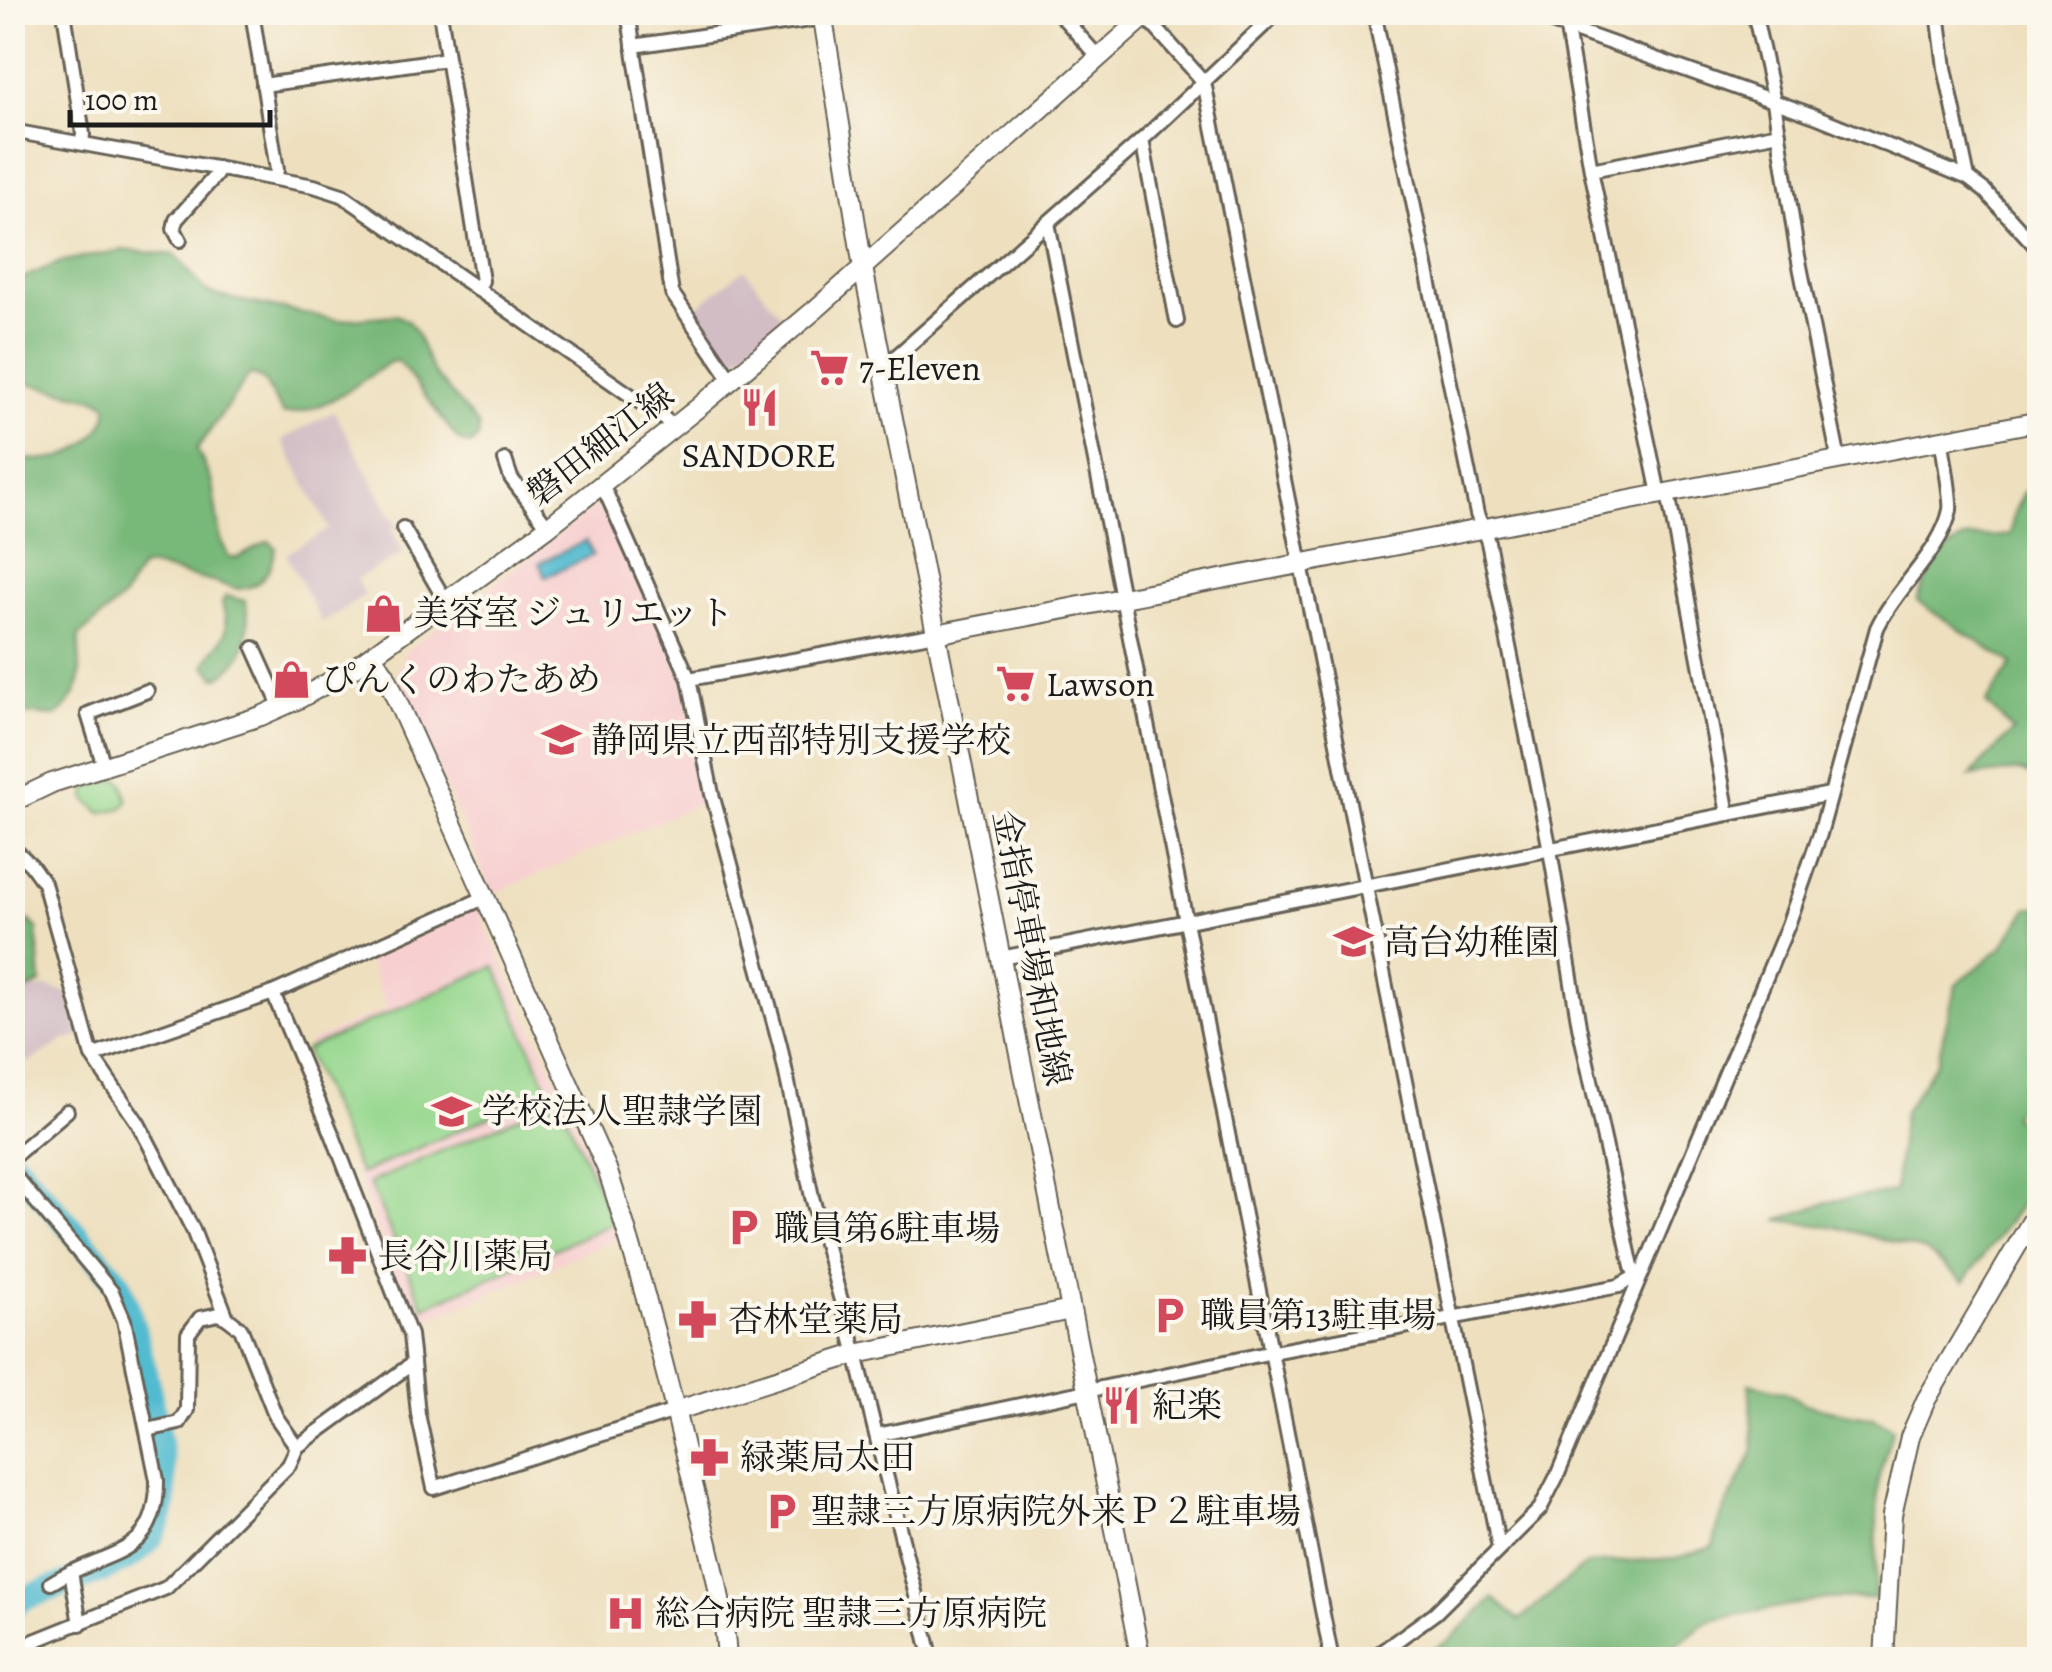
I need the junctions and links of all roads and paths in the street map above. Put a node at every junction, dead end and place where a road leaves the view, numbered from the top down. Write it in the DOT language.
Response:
graph roads {
  1 [pos="64,12"];
  2 [pos="252,12"];
  3 [pos="440,12"];
  4 [pos="628,12"];
  5 [pos="1058,12"];
  6 [pos="1278,12"];
  7 [pos="1374,12"];
  8 [pos="1524,12"];
  9 [pos="1564,12"];
  10 [pos="1754,12"];
  11 [pos="1938,12"];
  12 [pos="823,15"];
  13 [pos="1148,15"];
  14 [pos="1567,28"];
  15 [pos="633,46"];
  16 [pos="1099,58"];
  17 [pos="447,59"];
  18 [pos="1204,82"];
  19 [pos="263,85"];
  20 [pos="1774,102"];
  21 [pos="12,130"];
  22 [pos="1779,133"];
  23 [pos="1142,140"];
  24 [pos="82,143"];
  25 [pos="217,168"];
  26 [pos="1591,170"];
  27 [pos="275,178"];
  28 [pos="1968,178"];
  29 [pos="1048,224"];
  30 [pos="180,240"];
  31 [pos="2040,251"];
  32 [pos="863,268"];
  33 [pos="477,289"];
  34 [pos="1176,321"];
  35 [pos="884,368"];
  36 [pos="732,381"];
  37 [pos="2040,421"];
  38 [pos="673,429"];
  39 [pos="1942,440"];
  40 [pos="505,460"];
  41 [pos="1839,461"];
  42 [pos="600,487"];
  43 [pos="1664,493"];
  44 [pos="548,527"];
  45 [pos="404,528"];
  46 [pos="1482,528"];
  47 [pos="1299,564"];
  48 [pos="1122,598"];
  49 [pos="446,602"];
  50 [pos="936,634"];
  51 [pos="254,648"];
  52 [pos="372,656"];
  53 [pos="689,680"];
  54 [pos="147,690"];
  55 [pos="281,708"];
  56 [pos="104,766"];
  57 [pos="1830,794"];
  58 [pos="12,802"];
  59 [pos="1728,814"];
  60 [pos="12,848"];
  61 [pos="1550,850"];
  62 [pos="1366,886"];
  63 [pos="486,897"];
  64 [pos="1186,920"];
  65 [pos="1002,958"];
  66 [pos="273,993"];
  67 [pos="92,1056"];
  68 [pos="67,1111"];
  69 [pos="12,1158"];
  70 [pos="12,1172"];
  71 [pos="2040,1208"];
  72 [pos="1638,1281"];
  73 [pos="1071,1310"];
  74 [pos="227,1318"];
  75 [pos="1453,1318"];
  76 [pos="1273,1352"];
  77 [pos="856,1354"];
  78 [pos="412,1362"];
  79 [pos="1088,1391"];
  80 [pos="675,1410"];
  81 [pos="149,1430"];
  82 [pos="877,1436"];
  83 [pos="297,1448"];
  84 [pos="1499,1548"];
  85 [pos="70,1572"];
  86 [pos="51,1582"];
  87 [pos="80,1624"];
  88 [pos="16,1660"];
  89 [pos="727,1660"];
  90 [pos="932,1660"];
  91 [pos="1141,1660"];
  92 [pos="1332,1660"];
  93 [pos="1370,1660"];
  94 [pos="1884,1660"];
  1 -- 24 [label="street"];
  2 -- 19 [label="street"];
  3 -- 17 [label="street"];
  4 -- 15 [label="street"];
  5 -- 16 [label="street"];
  6 -- 18 [label="street"];
  7 -- 46 [label="street"];
  8 -- 14 [label="street"];
  9 -- 14 [label="street"];
  10 -- 20 [label="street"];
  11 -- 28 [label="street"];
  12 -- 15 [label="street"];
  12 -- 32 [label="street, 金指停車場和地線"];
  13 -- 16 [label="street, 磐田細江線"];
  13 -- 18 [label="street"];
  14 -- 20 [label="street"];
  14 -- 26 [label="street"];
  15 -- 36 [label="street"];
  16 -- 32 [label="street, 磐田細江線"];
  17 -- 19 [label="street"];
  17 -- 33 [label="street"];
  18 -- 23 [label="street"];
  18 -- 47 [label="street"];
  19 -- 27 [label="street"];
  20 -- 22 [label="street"];
  20 -- 28 [label="street"];
  21 -- 24 [label="street"];
  22 -- 26 [label="street"];
  22 -- 41 [label="street"];
  23 -- 29 [label="street"];
  23 -- 34 [label="street"];
  24 -- 25 [label="street"];
  25 -- 27 [label="street"];
  25 -- 30 [label="street"];
  26 -- 43 [label="street"];
  27 -- 33 [label="street"];
  28 -- 31 [label="street"];
  29 -- 35 [label="street"];
  29 -- 48 [label="street"];
  32 -- 35 [label="street, 金指停車場和地線"];
  32 -- 36 [label="street, 磐田細江線"];
  33 -- 38 [label="street"];
  35 -- 50 [label="street, 金指停車場和地線"];
  36 -- 38 [label="street, 磐田細江線"];
  37 -- 39 [label="street"];
  38 -- 42 [label="street, 磐田細江線"];
  39 -- 41 [label="street"];
  39 -- 57 [label="street"];
  40 -- 44 [label="street"];
  41 -- 43 [label="street"];
  42 -- 44 [label="street, 磐田細江線"];
  42 -- 53 [label="street"];
  43 -- 46 [label="street"];
  43 -- 59 [label="street"];
  44 -- 49 [label="street, 磐田細江線"];
  45 -- 49 [label="street"];
  46 -- 47 [label="street"];
  46 -- 61 [label="street"];
  47 -- 48 [label="street"];
  47 -- 62 [label="street"];
  48 -- 50 [label="street"];
  48 -- 64 [label="street"];
  49 -- 52 [label="street, 磐田細江線"];
  50 -- 53 [label="street"];
  50 -- 65 [label="street, 金指停車場和地線"];
  51 -- 55 [label="street"];
  52 -- 55 [label="street, 磐田細江線"];
  52 -- 63 [label="street"];
  53 -- 77 [label="street"];
  54 -- 56 [label="street"];
  55 -- 56 [label="street, 磐田細江線"];
  56 -- 58 [label="street, 磐田細江線"];
  57 -- 59 [label="street"];
  57 -- 72 [label="street"];
  59 -- 61 [label="street"];
  60 -- 67 [label="street"];
  61 -- 62 [label="street"];
  61 -- 72 [label="street"];
  62 -- 64 [label="street"];
  62 -- 75 [label="street"];
  63 -- 66 [label="street"];
  63 -- 80 [label="street"];
  64 -- 65 [label="street"];
  64 -- 76 [label="street"];
  65 -- 73 [label="street, 金指停車場和地線"];
  66 -- 67 [label="street"];
  66 -- 78 [label="street"];
  67 -- 74 [label="street"];
  68 -- 69 [label="street"];
  70 -- 81 [label="street"];
  71 -- 94 [label="street"];
  72 -- 75 [label="street"];
  72 -- 84 [label="street"];
  73 -- 77 [label="street"];
  73 -- 79 [label="street, 金指停車場和地線"];
  74 -- 81 [label="street"];
  74 -- 83 [label="street"];
  75 -- 76 [label="street"];
  75 -- 84 [label="street"];
  76 -- 79 [label="street"];
  76 -- 92 [label="street"];
  77 -- 80 [label="street"];
  77 -- 82 [label="street"];
  78 -- 80 [label="street"];
  78 -- 83 [label="street"];
  79 -- 82 [label="street"];
  79 -- 91 [label="street, 金指停車場和地線"];
  80 -- 89 [label="street"];
  81 -- 85 [label="street"];
  82 -- 90 [label="street"];
  83 -- 87 [label="street"];
  84 -- 93 [label="street"];
  85 -- 86 [label="street"];
  85 -- 87 [label="street"];
  87 -- 88 [label="street"];
}
